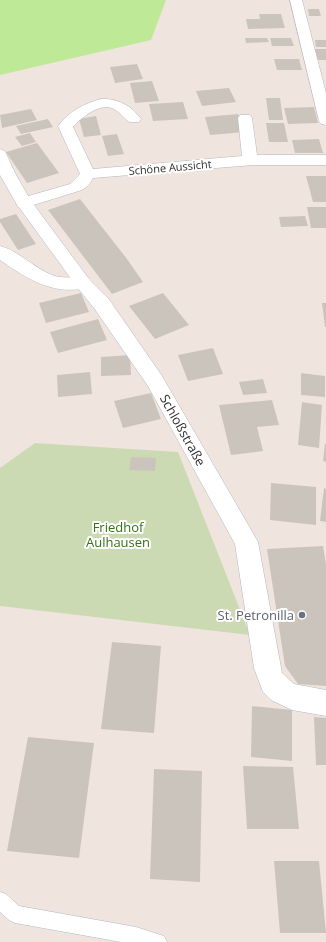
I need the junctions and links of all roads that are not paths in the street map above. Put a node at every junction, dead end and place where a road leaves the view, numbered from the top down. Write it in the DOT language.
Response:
graph roads {
  1 [pos="296,0"];
  2 [pos="134,118"];
  3 [pos="245,118"];
  4 [pos="326,121"];
  5 [pos="0,154"];
  6 [pos="253,160"];
  7 [pos="326,160"];
  8 [pos="88,174"];
  9 [pos="24,203"];
  10 [pos="0,252"];
  11 [pos="83,283"];
  12 [pos="326,703"];
  13 [pos="0,900"];
  14 [pos="158,942"];
  1 -- 4 [label="street"];
  2 -- 8 [label="street"];
  3 -- 6 [label="street"];
  5 -- 9 [label="street, Schloßstraße"];
  6 -- 7 [label="street, Schöne Aussicht"];
  6 -- 8 [label="street, Schöne Aussicht"];
  8 -- 9 [label="street"];
  9 -- 11 [label="street, Schloßstraße"];
  10 -- 11 [label="street"];
  11 -- 12 [label="street, Schloßstraße"];
  13 -- 14 [label="lane"];
}
